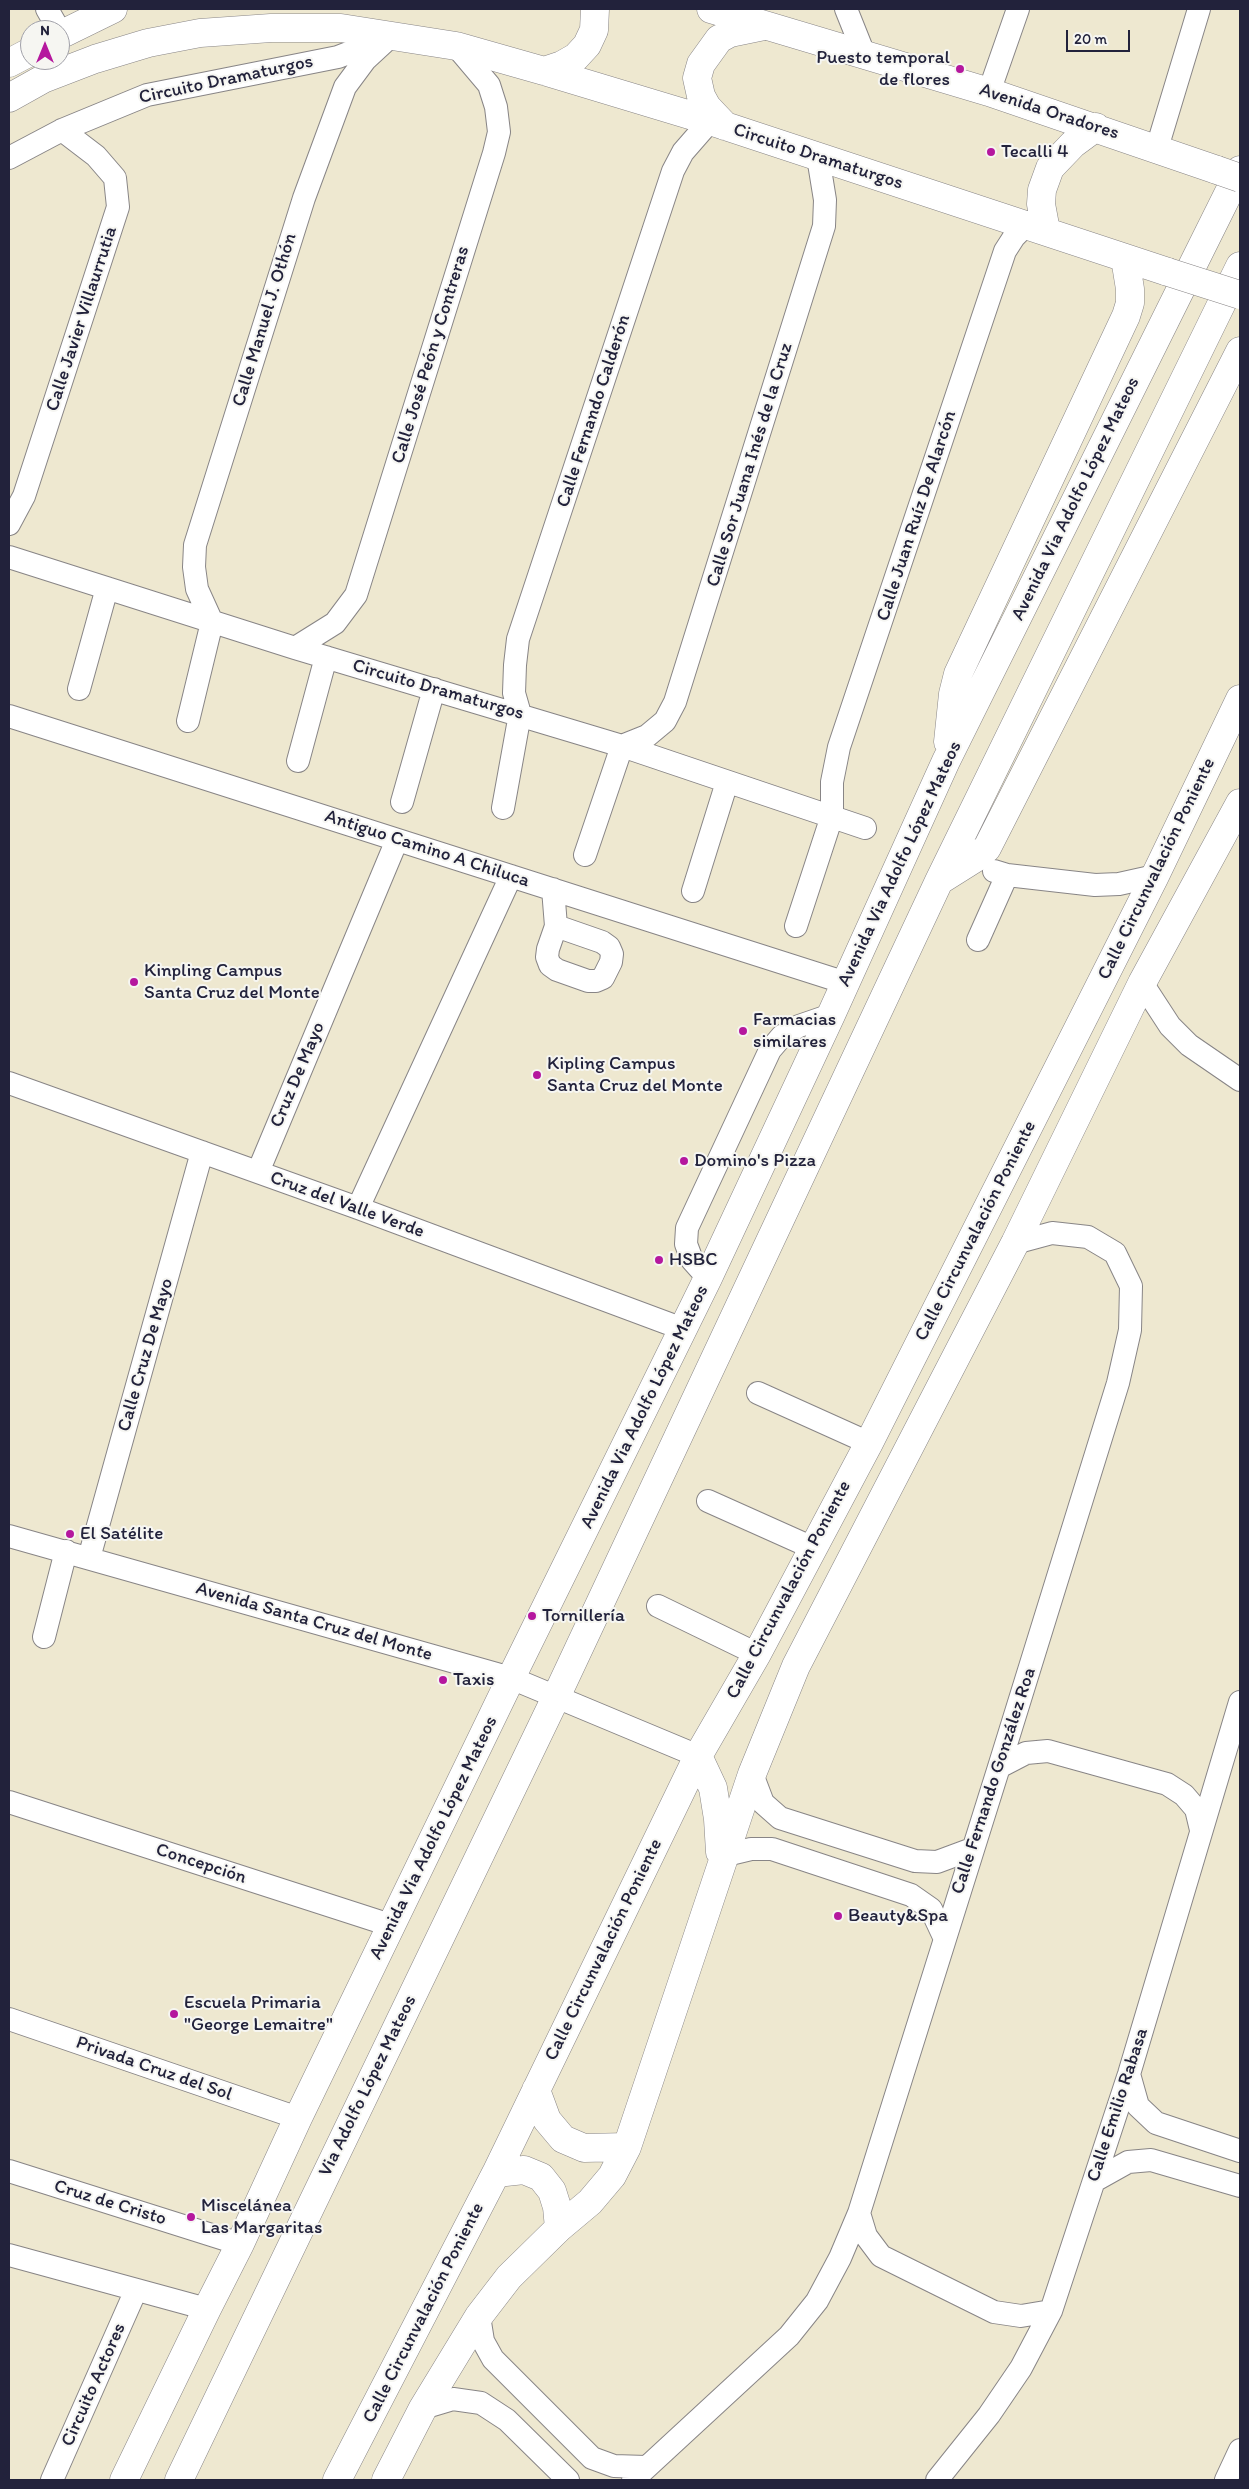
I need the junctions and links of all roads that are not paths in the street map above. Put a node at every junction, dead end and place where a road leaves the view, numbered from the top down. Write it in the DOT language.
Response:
graph roads {
  1 [pos="47,9"];
  2 [pos="113,9"];
  3 [pos="286,9"];
  4 [pos="595,9"];
  5 [pos="711,9"];
  6 [pos="846,9"];
  7 [pos="1018,9"];
  8 [pos="1199,9"];
  9 [pos="53,20"];
  10 [pos="768,26"];
  11 [pos="70,28"];
  12 [pos="315,28"];
  13 [pos="391,36"];
  14 [pos="456,46"];
  15 [pos="864,54"];
  16 [pos="544,71"];
  17 [pos="989,92"];
  18 [pos="9,98"];
  19 [pos="717,124"];
  20 [pos="1096,127"];
  21 [pos="62,130"];
  22 [pos="1157,148"];
  23 [pos="818,157"];
  24 [pos="9,158"];
  25 [pos="1232,173"];
  26 [pos="1036,228"];
  27 [pos="1125,258"];
  28 [pos="1240,266"];
  29 [pos="1240,295"];
  30 [pos="1240,352"];
  31 [pos="9,524"];
  32 [pos="9,557"];
  33 [pos="107,588"];
  34 [pos="212,622"];
  35 [pos="295,648"];
  36 [pos="326,657"];
  37 [pos="79,689"];
  38 [pos="434,689"];
  39 [pos="1240,699"];
  40 [pos="520,714"];
  41 [pos="9,716"];
  42 [pos="188,721"];
  43 [pos="622,746"];
  44 [pos="298,761"];
  45 [pos="946,761"];
  46 [pos="727,782"];
  47 [pos="402,802"];
  48 [pos="1240,803"];
  49 [pos="503,808"];
  50 [pos="832,816"];
  51 [pos="865,828"];
  52 [pos="1231,837"];
  53 [pos="397,840"];
  54 [pos="585,855"];
  55 [pos="512,876"];
  56 [pos="1155,876"];
  57 [pos="939,881"];
  58 [pos="553,889"];
  59 [pos="693,891"];
  60 [pos="556,926"];
  61 [pos="796,926"];
  62 [pos="978,940"];
  63 [pos="846,983"];
  64 [pos="1142,983"];
  65 [pos="831,1016"];
  66 [pos="1240,1080"];
  67 [pos="9,1083"];
  68 [pos="202,1152"];
  69 [pos="258,1172"];
  70 [pos="358,1208"];
  71 [pos="1015,1243"];
  72 [pos="708,1278"];
  73 [pos="683,1330"];
  74 [pos="758,1393"];
  75 [pos="869,1443"];
  76 [pos="708,1501"];
  77 [pos="9,1536"];
  78 [pos="813,1548"];
  79 [pos="66,1551"];
  80 [pos="89,1558"];
  81 [pos="658,1606"];
  82 [pos="44,1637"];
  83 [pos="757,1654"];
  84 [pos="511,1678"];
  85 [pos="557,1695"];
  86 [pos="1240,1702"];
  87 [pos="698,1756"];
  88 [pos="999,1767"];
  89 [pos="752,1774"];
  90 [pos="9,1802"];
  91 [pos="1201,1830"];
  92 [pos="972,1849"];
  93 [pos="723,1863"];
  94 [pos="392,1926"];
  95 [pos="944,1939"];
  96 [pos="9,2019"];
  97 [pos="1129,2074"];
  98 [pos="536,2090"];
  99 [pos="298,2118"];
  100 [pos="627,2147"];
  101 [pos="1240,2150"];
  102 [pos="9,2172"];
  103 [pos="496,2173"];
  104 [pos="1094,2181"];
  105 [pos="1240,2186"];
  106 [pos="859,2213"];
  107 [pos="559,2228"];
  108 [pos="240,2244"];
  109 [pos="9,2255"];
  110 [pos="136,2290"];
  111 [pos="207,2308"];
  112 [pos="1051,2311"];
  113 [pos="479,2316"];
  114 [pos="423,2408"];
  115 [pos="1240,2450"];
  116 [pos="640,2474"];
  117 [pos="52,2480"];
  118 [pos="124,2480"];
  119 [pos="179,2480"];
  120 [pos="337,2480"];
  121 [pos="386,2480"];
  122 [pos="568,2480"];
  123 [pos="937,2480"];
  124 [pos="1226,2480"];
  1 -- 9 [label="street"];
  2 -- 11 [label="main road"];
  3 -- 12 [label="main road"];
  4 -- 16 [label="main road"];
  5 -- 10 [label="main road, Avenida Oradores"];
  6 -- 15 [label="street"];
  7 -- 17 [label="street"];
  8 -- 22 [label="street"];
  10 -- 15 [label="main road, Avenida Oradores"];
  10 -- 19 [label="main road"];
  12 -- 13 [label="main road, Circuito Dramaturgos"];
  12 -- 18 [label="main road, Circuito Dramaturgos"];
  13 -- 14 [label="main road, Circuito Dramaturgos"];
  13 -- 21 [label="street, Circuito Dramaturgos"];
  13 -- 34 [label="street, Calle Manuel J. Othón"];
  14 -- 16 [label="main road, Circuito Dramaturgos"];
  14 -- 35 [label="street, Calle José Peón y Contreras"];
  15 -- 17 [label="main road, Avenida Oradores"];
  16 -- 19 [label="main road, Circuito Dramaturgos"];
  17 -- 20 [label="main road, Avenida Oradores"];
  19 -- 23 [label="main road, Circuito Dramaturgos"];
  19 -- 40 [label="street, Calle Fernando Calderón"];
  20 -- 22 [label="main road, Avenida Oradores"];
  20 -- 26 [label="main road"];
  21 -- 24 [label="street, Circuito Dramaturgos"];
  21 -- 31 [label="street, Calle Javier Villaurrutia"];
  22 -- 25 [label="main road, Avenida Oradores"];
  23 -- 26 [label="main road, Circuito Dramaturgos"];
  23 -- 43 [label="street, Calle Sor Juana Inés de la Cruz"];
  25 -- 45 [label="main road, Avenida Via Adolfo López Mateos"];
  26 -- 27 [label="main road, Circuito Dramaturgos"];
  26 -- 50 [label="street, Calle Juan Ruíz De Alarcón"];
  27 -- 29 [label="main road, Circuito Dramaturgos, bridge"];
  27 -- 45 [label="main road"];
  28 -- 57 [label="main road"];
  30 -- 57 [label="main road"];
  32 -- 33 [label="street, Circuito Dramaturgos"];
  33 -- 34 [label="street, Circuito Dramaturgos"];
  33 -- 37 [label="street"];
  34 -- 35 [label="street, Circuito Dramaturgos"];
  34 -- 42 [label="street"];
  35 -- 36 [label="street, Circuito Dramaturgos"];
  36 -- 38 [label="street, Circuito Dramaturgos"];
  36 -- 44 [label="street"];
  38 -- 40 [label="street, Circuito Dramaturgos"];
  38 -- 47 [label="street"];
  39 -- 56 [label="main road, Calle Circunvalación Poniente"];
  40 -- 43 [label="street, Circuito Dramaturgos"];
  40 -- 49 [label="street"];
  41 -- 53 [label="street, Antiguo Camino A Chiluca"];
  43 -- 46 [label="street, Circuito Dramaturgos"];
  43 -- 54 [label="street"];
  45 -- 63 [label="main road, Avenida Via Adolfo López Mateos"];
  46 -- 50 [label="street, Circuito Dramaturgos"];
  46 -- 59 [label="street"];
  48 -- 52 [label="main road, Calle Circunvalación Poniente"];
  50 -- 51 [label="street, Circuito Dramaturgos"];
  50 -- 61 [label="street, Calle Juan Ruíz De Alarcón"];
  52 -- 64 [label="main road, Calle Circunvalación Poniente"];
  53 -- 55 [label="street, Antiguo Camino A Chiluca"];
  53 -- 69 [label="street, Cruz De Mayo"];
  55 -- 58 [label="street, Antiguo Camino A Chiluca"];
  55 -- 70 [label="street"];
  56 -- 62 [label="street"];
  56 -- 75 [label="main road, Calle Circunvalación Poniente"];
  57 -- 85 [label="main road"];
  58 -- 60 [label="street"];
  58 -- 63 [label="street, Antiguo Camino A Chiluca"];
  63 -- 65 [label="main road, Avenida Via Adolfo López Mateos"];
  64 -- 66 [label="street"];
  64 -- 71 [label="main road, Calle Circunvalación Poniente"];
  65 -- 72 [label="main road, Avenida Via Adolfo López Mateos"];
  65 -- 72 [label="street"];
  67 -- 68 [label="street, Cruz del Valle Verde"];
  68 -- 69 [label="street, Cruz del Valle Verde"];
  68 -- 80 [label="street, Calle Cruz De Mayo"];
  69 -- 70 [label="street, Cruz del Valle Verde"];
  70 -- 73 [label="street, Cruz del Valle Verde"];
  71 -- 88 [label="street, Calle Fernando González Roa"];
  71 -- 89 [label="main road, Calle Circunvalación Poniente"];
  72 -- 73 [label="main road, Avenida Via Adolfo López Mateos"];
  73 -- 84 [label="main road, Avenida Via Adolfo López Mateos"];
  74 -- 75 [label="street"];
  75 -- 78 [label="main road, Calle Circunvalación Poniente"];
  76 -- 78 [label="street"];
  77 -- 79 [label="street, Avenida Santa Cruz del Monte"];
  78 -- 83 [label="main road, Calle Circunvalación Poniente"];
  79 -- 80 [label="street, Avenida Santa Cruz del Monte"];
  79 -- 82 [label="street"];
  80 -- 84 [label="street, Avenida Santa Cruz del Monte"];
  81 -- 83 [label="street"];
  83 -- 87 [label="main road, Calle Circunvalación Poniente"];
  84 -- 85 [label="street, Avenida Santa Cruz del Monte"];
  84 -- 94 [label="main road, Avenida Via Adolfo López Mateos"];
  85 -- 87 [label="street, Avenida Santa Cruz del Monte"];
  85 -- 119 [label="main road, Via Adolfo López Mateos"];
  86 -- 91 [label="street, Calle Emilio Rabasa"];
  87 -- 93 [label="main road"];
  87 -- 98 [label="main road, Calle Circunvalación Poniente"];
  88 -- 91 [label="street"];
  88 -- 92 [label="street, Calle Fernando González Roa"];
  89 -- 92 [label="street"];
  89 -- 93 [label="main road, Calle Circunvalación Poniente"];
  90 -- 94 [label="street, Concepción"];
  91 -- 97 [label="street, Calle Emilio Rabasa"];
  92 -- 95 [label="street, Calle Fernando González Roa"];
  93 -- 95 [label="street"];
  93 -- 100 [label="main road, Calle Circunvalación Poniente"];
  94 -- 99 [label="main road, Avenida Via Adolfo López Mateos"];
  95 -- 106 [label="street, Calle Fernando González Roa"];
  96 -- 99 [label="street, Privada Cruz del Sol"];
  97 -- 101 [label="street"];
  97 -- 104 [label="street, Calle Emilio Rabasa"];
  98 -- 100 [label="main road"];
  98 -- 103 [label="main road, Calle Circunvalación Poniente"];
  99 -- 108 [label="main road, Avenida Via Adolfo López Mateos"];
  100 -- 107 [label="main road, Calle Circunvalación Poniente"];
  102 -- 108 [label="street, Cruz de Cristo"];
  103 -- 107 [label="main road"];
  103 -- 120 [label="main road, Calle Circunvalación Poniente"];
  104 -- 105 [label="street"];
  104 -- 112 [label="street, Calle Emilio Rabasa"];
  106 -- 112 [label="street"];
  106 -- 116 [label="street, Calle Fernando González Roa"];
  107 -- 113 [label="main road, Calle Circunvalación Poniente"];
  108 -- 111 [label="main road, Avenida Via Adolfo López Mateos"];
  109 -- 110 [label="street"];
  110 -- 111 [label="street"];
  110 -- 117 [label="street, Circuito Actores"];
  111 -- 118 [label="main road, Avenida Via Adolfo López Mateos"];
  112 -- 123 [label="street, Calle Emilio Rabasa"];
  113 -- 114 [label="main road, Calle Circunvalación Poniente"];
  113 -- 116 [label="street"];
  114 -- 121 [label="main road, Calle Circunvalación Poniente"];
  114 -- 122 [label="street"];
  115 -- 124 [label="street"];
}
